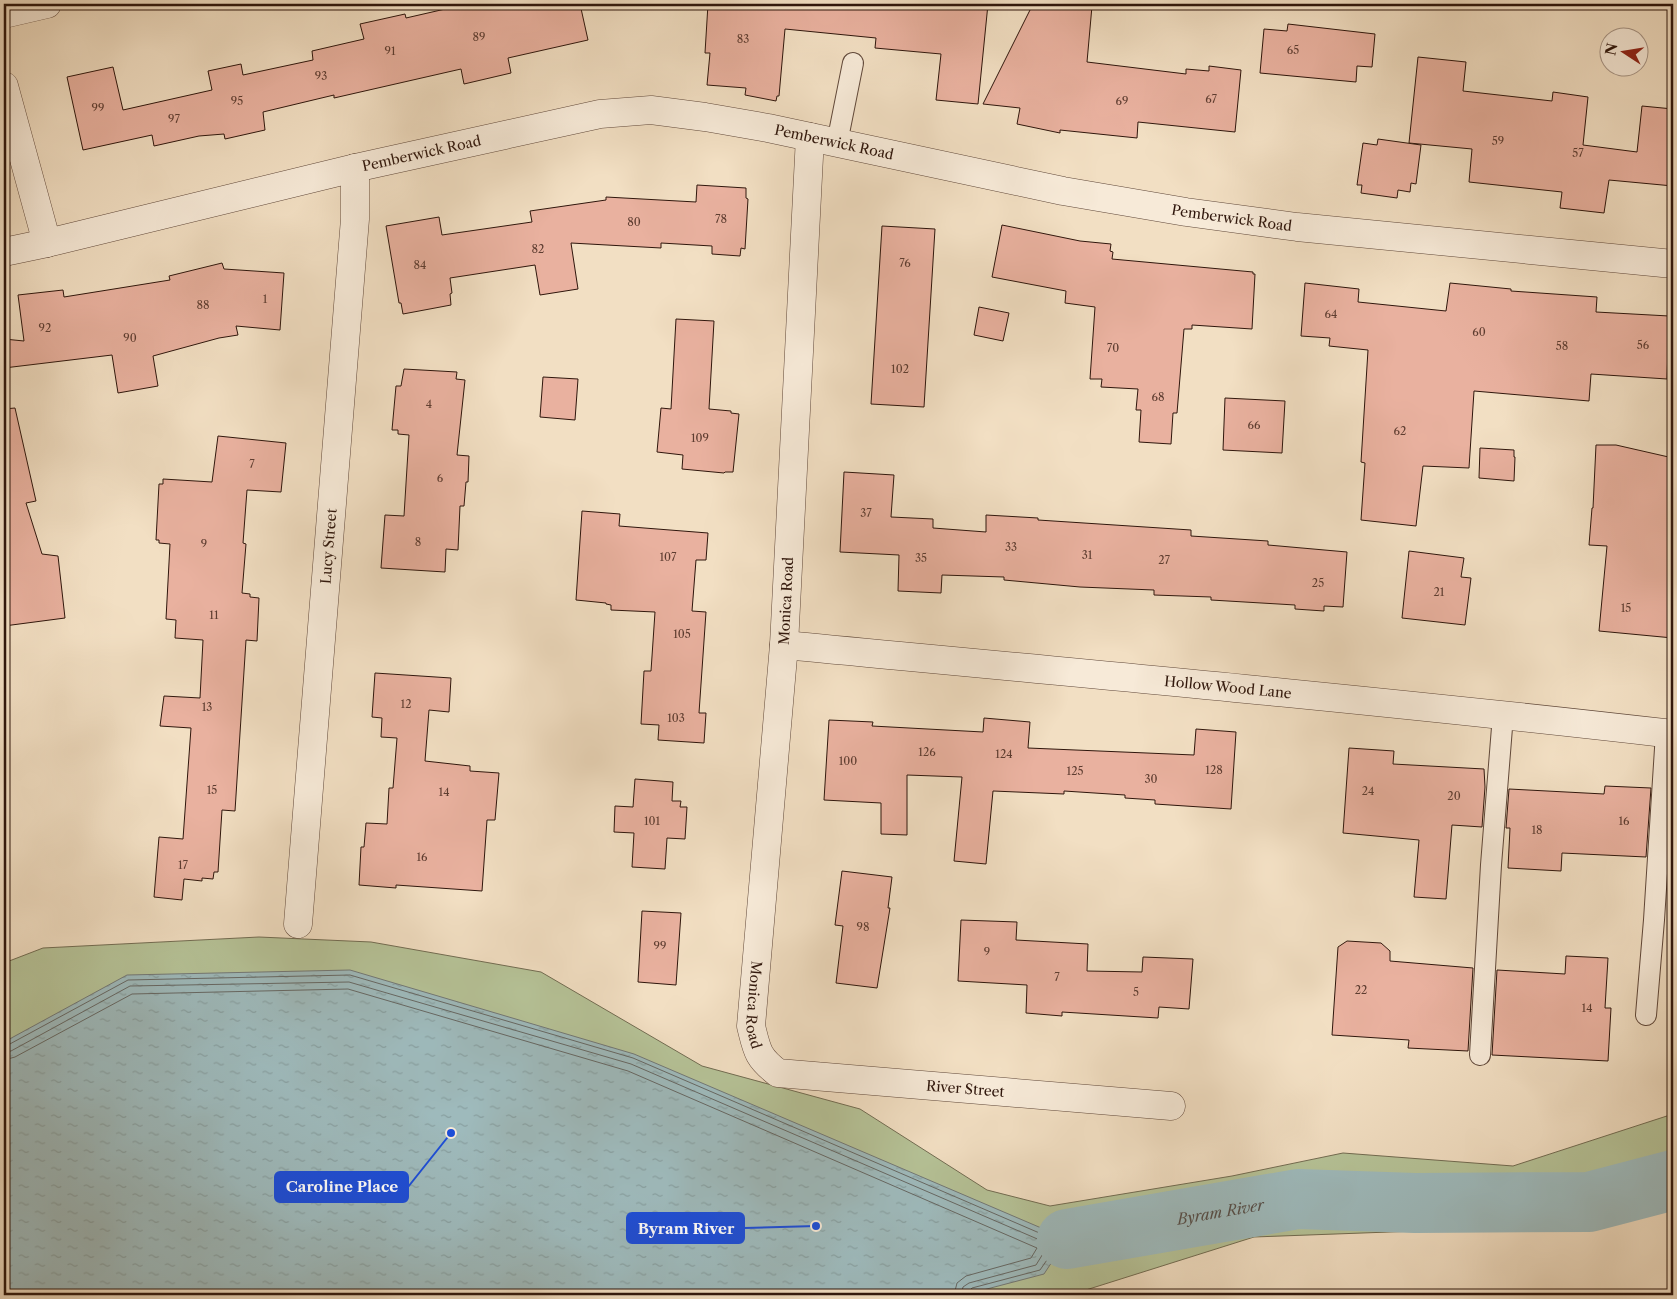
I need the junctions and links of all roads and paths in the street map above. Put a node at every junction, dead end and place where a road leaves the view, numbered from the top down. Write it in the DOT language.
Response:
graph roads {
  1 [pos="47,4"];
  2 [pos="4,14"];
  3 [pos="853,62"];
  4 [pos="4,86"];
  5 [pos="810,137"];
  6 [pos="837,143"];
  7 [pos="355,168"];
  8 [pos="47,243"];
  9 [pos="4,252"];
  10 [pos="1673,264"];
  11 [pos="784,645"];
  12 [pos="1503,715"];
  13 [pos="1670,733"];
  14 [pos="298,924"];
  15 [pos="1646,1015"];
  16 [pos="1480,1055"];
  17 [pos="764,1062"];
  18 [pos="1171,1106"];
  1 -- 2 [label="street"];
  3 -- 6 [label="lane"];
  4 -- 8 [label="street"];
  5 -- 6 [label="street, Pemberwick Road"];
  5 -- 7 [label="street, Pemberwick Road"];
  5 -- 11 [label="street, Monica Road"];
  6 -- 10 [label="street, Pemberwick Road"];
  7 -- 8 [label="street, Pemberwick Road"];
  7 -- 14 [label="street, Lucy Street"];
  8 -- 9 [label="street, Pemberwick Road"];
  11 -- 12 [label="street, Hollow Wood Lane"];
  11 -- 17 [label="street, Monica Road"];
  12 -- 13 [label="street, Hollow Wood Lane"];
  12 -- 16 [label="lane"];
  13 -- 15 [label="lane"];
  17 -- 18 [label="street, River Street"];
}
